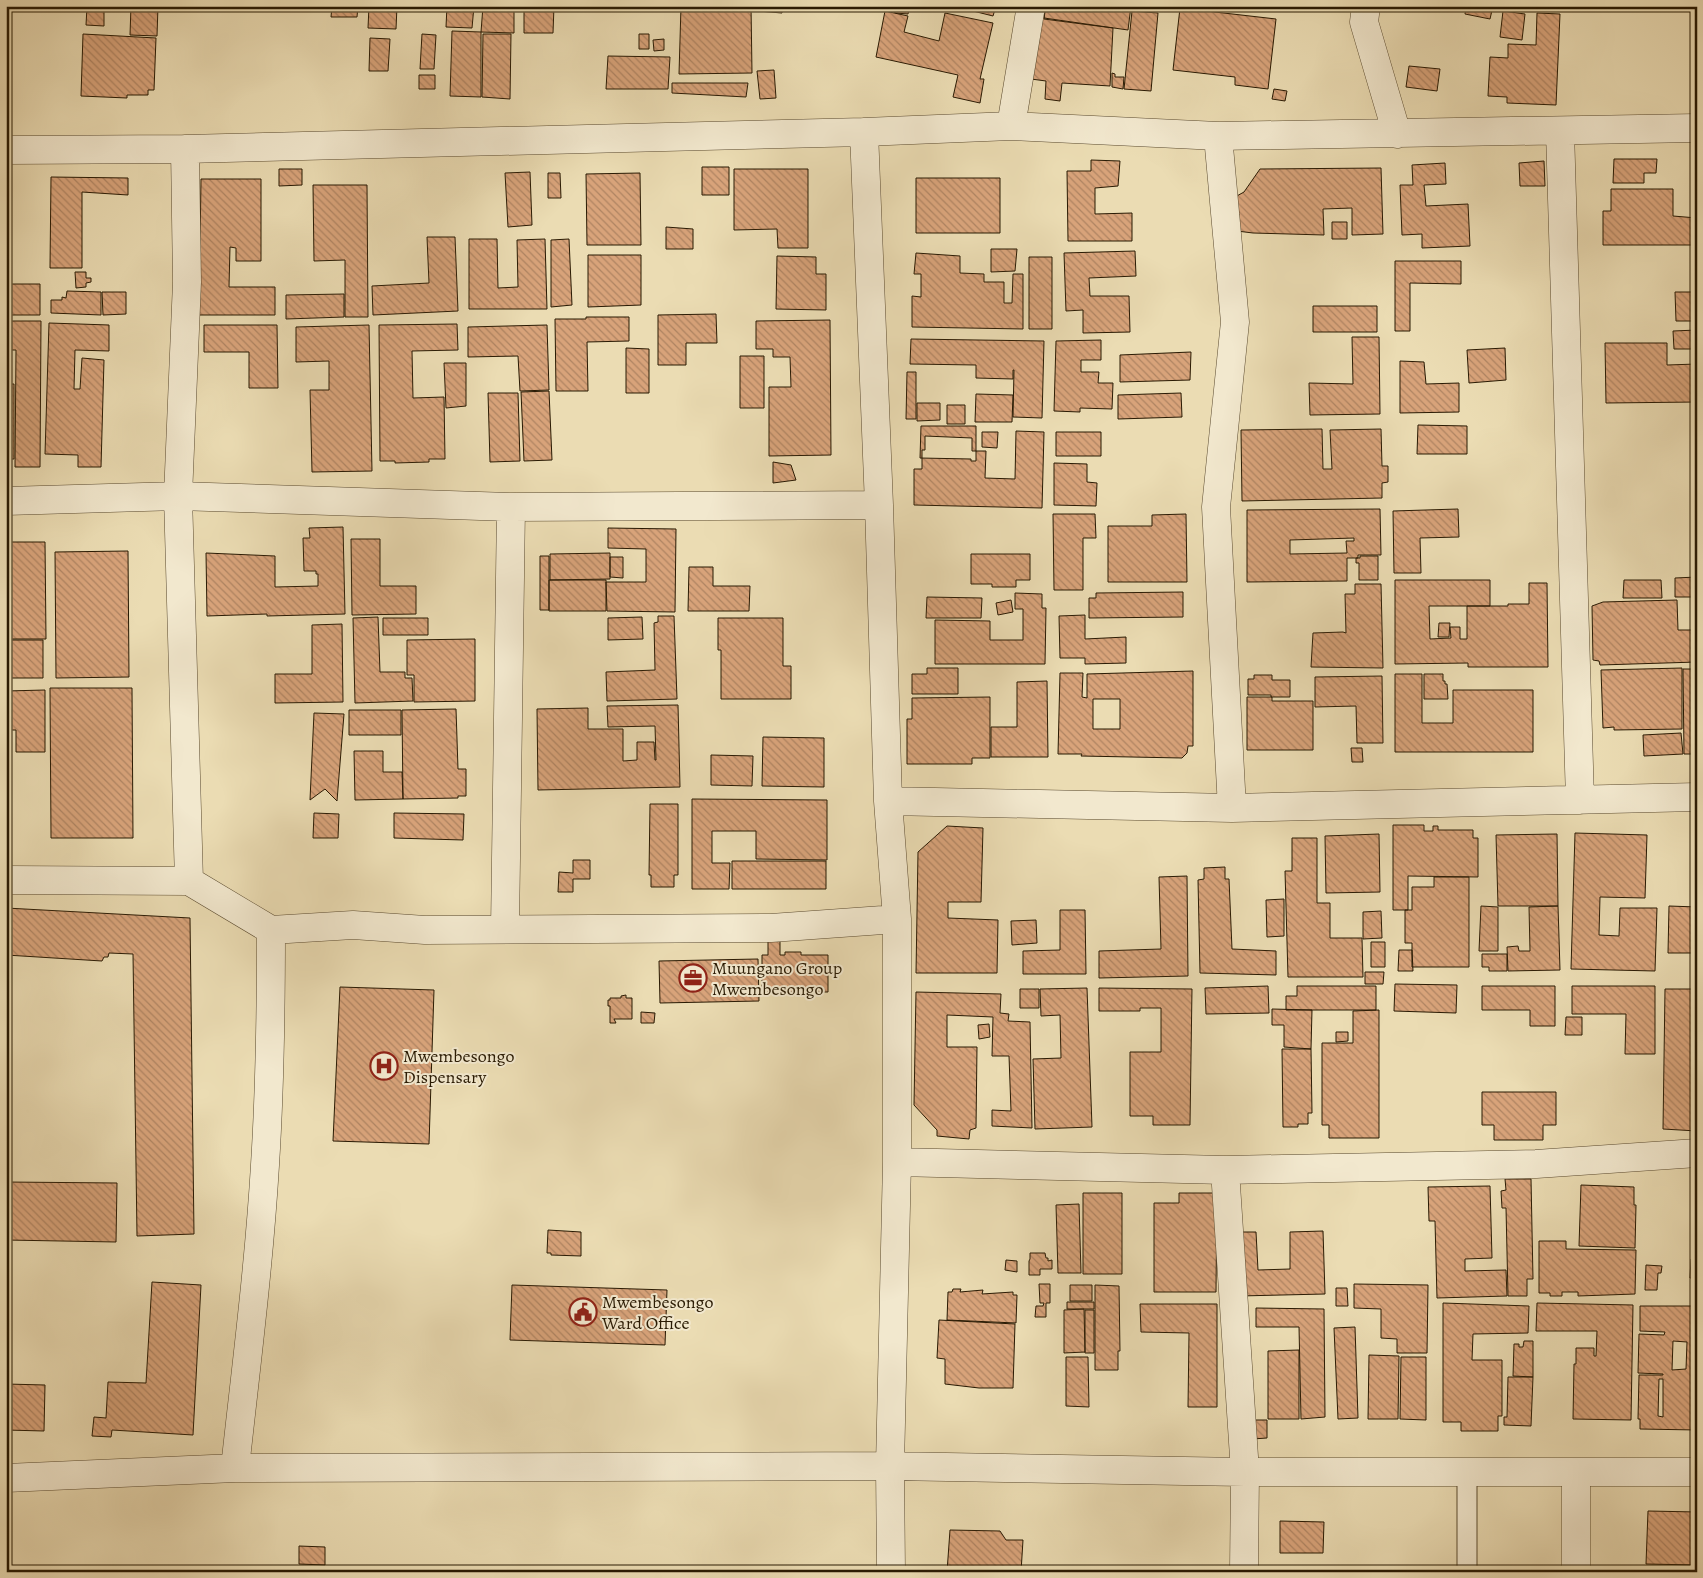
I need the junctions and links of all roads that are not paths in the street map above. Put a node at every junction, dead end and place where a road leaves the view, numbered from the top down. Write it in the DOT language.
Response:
graph roads {
  1 [pos="1032,6"];
  2 [pos="1366,6"];
  3 [pos="1011,126"];
  4 [pos="1697,128"];
  5 [pos="1560,131"];
  6 [pos="864,132"];
  7 [pos="1396,134"];
  8 [pos="1218,136"];
  9 [pos="185,149"];
  10 [pos="6,150"];
  11 [pos="178,496"];
  12 [pos="6,502"];
  13 [pos="879,505"];
  14 [pos="511,507"];
  15 [pos="1697,797"];
  16 [pos="1580,800"];
  17 [pos="888,801"];
  18 [pos="1232,808"];
  19 [pos="6,880"];
  20 [pos="189,881"];
  21 [pos="897,919"];
  22 [pos="504,929"];
  23 [pos="271,930"];
  24 [pos="1697,1152"];
  25 [pos="897,1162"];
  26 [pos="1225,1170"];
  27 [pos="890,1466"];
  28 [pos="235,1468"];
  29 [pos="1245,1472"];
  30 [pos="1467,1472"];
  31 [pos="1576,1472"];
  32 [pos="1697,1472"];
  33 [pos="6,1478"];
  34 [pos="891,1572"];
  35 [pos="1244,1572"];
  36 [pos="1468,1572"];
  37 [pos="1576,1572"];
  1 -- 3 [label="street"];
  2 -- 7 [label="street"];
  3 -- 6 [label="street"];
  3 -- 8 [label="street"];
  4 -- 5 [label="street"];
  5 -- 7 [label="street"];
  5 -- 16 [label="street"];
  6 -- 9 [label="street"];
  6 -- 13 [label="street"];
  7 -- 8 [label="street"];
  8 -- 18 [label="street"];
  9 -- 10 [label="street"];
  9 -- 11 [label="street"];
  11 -- 12 [label="street"];
  11 -- 14 [label="street"];
  11 -- 20 [label="street"];
  13 -- 14 [label="street"];
  13 -- 17 [label="street"];
  14 -- 22 [label="street"];
  15 -- 16 [label="street"];
  16 -- 18 [label="street"];
  17 -- 18 [label="street"];
  17 -- 21 [label="street"];
  19 -- 20 [label="street"];
  20 -- 23 [label="street"];
  21 -- 22 [label="street"];
  21 -- 25 [label="street"];
  22 -- 23 [label="street"];
  23 -- 28 [label="street"];
  24 -- 26 [label="street"];
  25 -- 26 [label="street"];
  25 -- 27 [label="street"];
  26 -- 29 [label="street"];
  27 -- 28 [label="street"];
  27 -- 29 [label="street"];
  27 -- 34 [label="street"];
  28 -- 33 [label="street"];
  29 -- 30 [label="street"];
  29 -- 35 [label="street"];
  30 -- 31 [label="street"];
  30 -- 36 [label="lane"];
  31 -- 32 [label="street"];
  31 -- 37 [label="street"];
}
